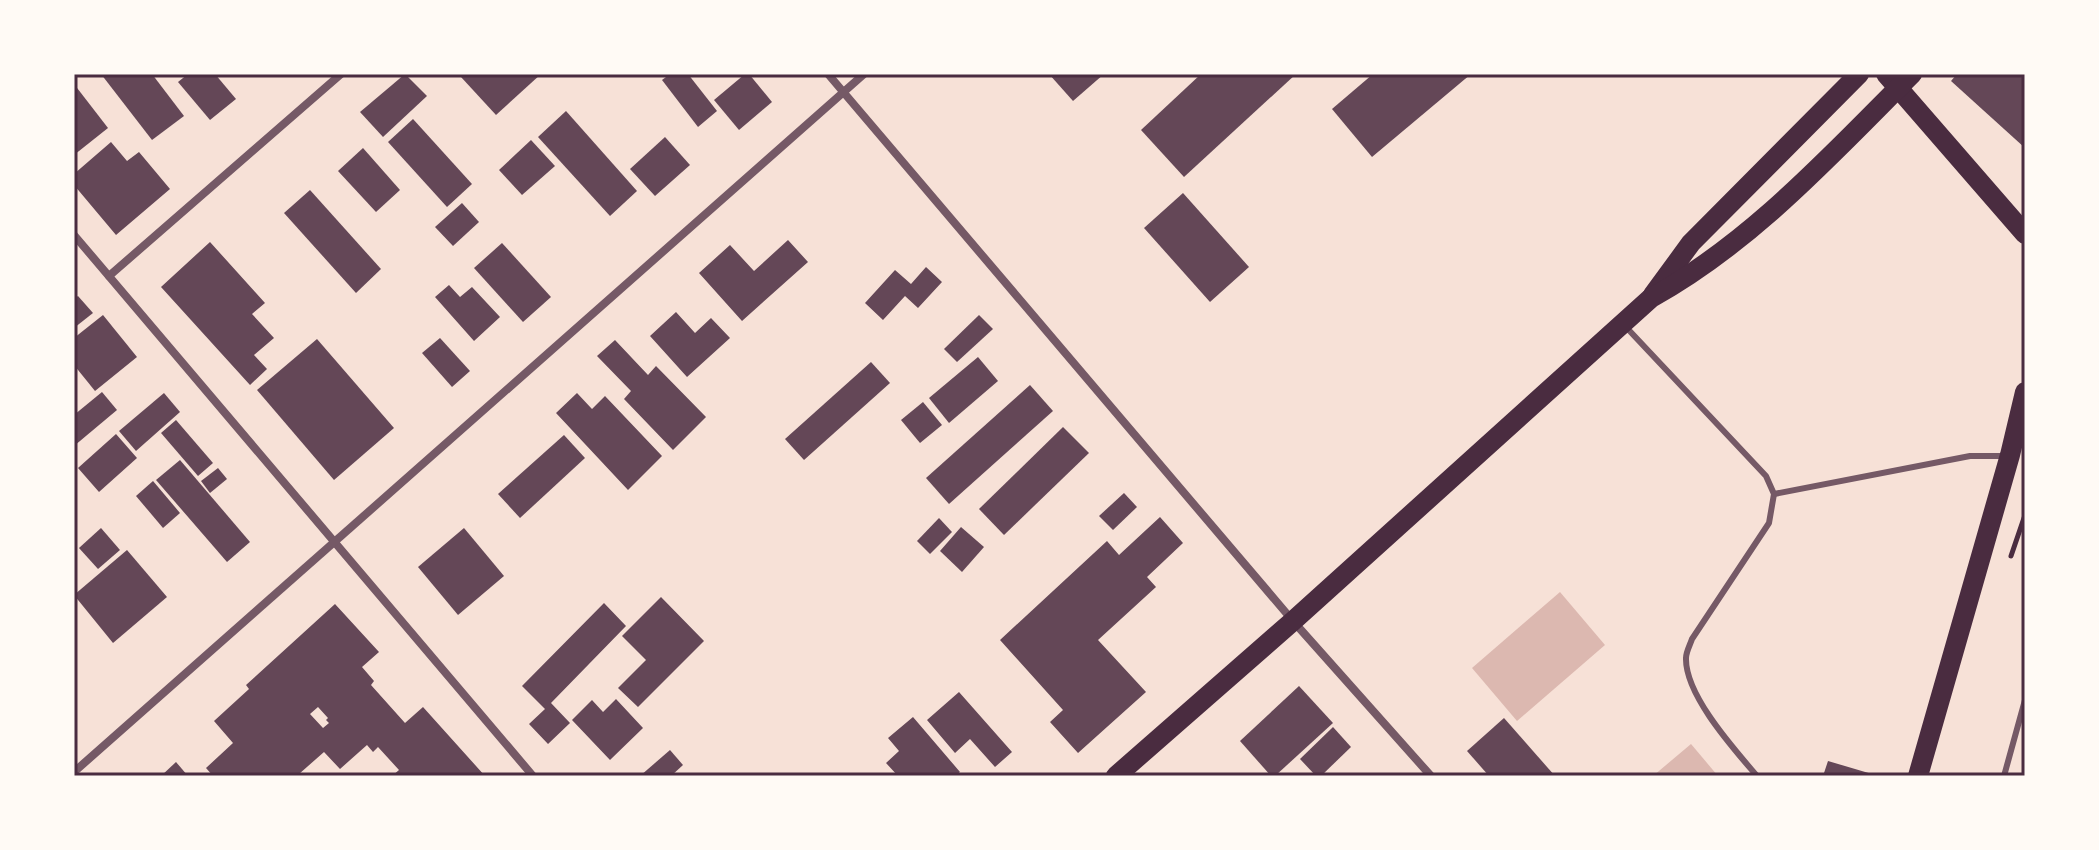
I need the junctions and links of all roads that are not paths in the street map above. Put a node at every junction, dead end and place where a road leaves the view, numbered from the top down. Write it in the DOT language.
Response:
graph roads {
  1 [pos="341,74"];
  2 [pos="828,74"];
  3 [pos="864,74"];
  4 [pos="1859,74"];
  5 [pos="1899,78"];
  6 [pos="843,92"];
  7 [pos="2025,234"];
  8 [pos="74,235"];
  9 [pos="109,276"];
  10 [pos="1651,298"];
  11 [pos="1623,323"];
  12 [pos="2025,392"];
  13 [pos="2010,455"];
  14 [pos="1774,494"];
  15 [pos="334,542"];
  16 [pos="1293,621"];
  17 [pos="2025,700"];
  18 [pos="74,772"];
  19 [pos="533,776"];
  20 [pos="1116,776"];
  21 [pos="1431,776"];
  22 [pos="1757,776"];
  23 [pos="1918,776"];
  24 [pos="2004,776"];
  1 -- 9 [label="street"];
  2 -- 6 [label="street"];
  3 -- 6 [label="street"];
  4 -- 10 [label="main road"];
  5 -- 7 [label="main road"];
  5 -- 10 [label="main road"];
  6 -- 15 [label="street"];
  6 -- 16 [label="street"];
  8 -- 9 [label="street"];
  9 -- 15 [label="street"];
  10 -- 11 [label="main road"];
  11 -- 14 [label="lane"];
  11 -- 16 [label="main road"];
  12 -- 13 [label="main road"];
  13 -- 14 [label="lane"];
  13 -- 23 [label="main road"];
  14 -- 22 [label="lane"];
  15 -- 18 [label="street"];
  15 -- 19 [label="street"];
  16 -- 20 [label="main road"];
  16 -- 21 [label="street"];
  17 -- 24 [label="lane"];
}
